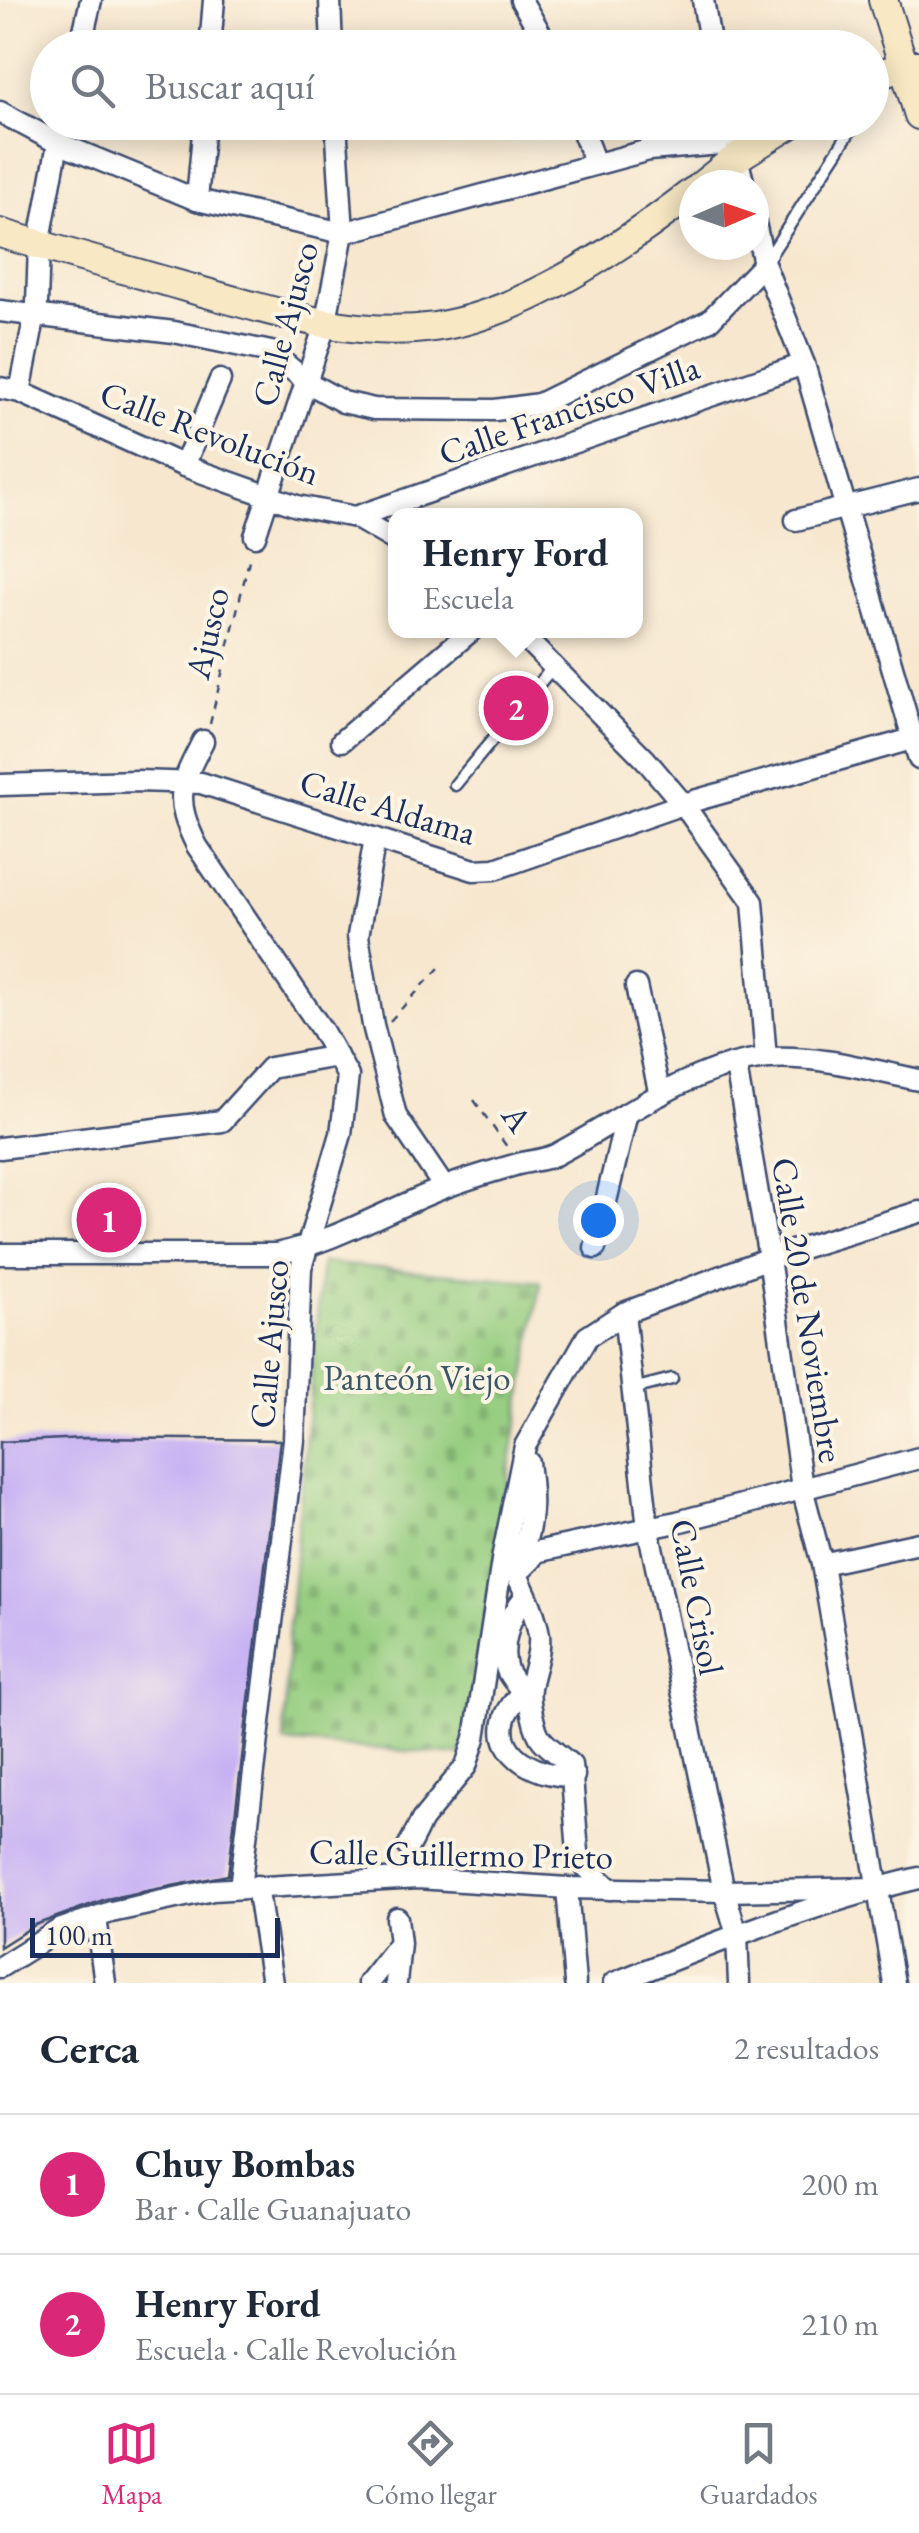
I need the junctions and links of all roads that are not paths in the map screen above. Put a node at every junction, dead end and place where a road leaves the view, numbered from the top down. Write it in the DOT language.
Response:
graph roads {
  1 [pos="91,0"];
  2 [pos="214,0"];
  3 [pos="330,0"];
  4 [pos="520,0"];
  5 [pos="703,0"];
  6 [pos="884,0"];
  7 [pos="84,30"];
  8 [pos="212,30"];
  9 [pos="331,30"];
  10 [pos="538,30"];
  11 [pos="708,30"];
  12 [pos="888,30"];
  13 [pos="889,40"];
  14 [pos="893,72"];
  15 [pos="0,112"];
  16 [pos="919,116"];
  17 [pos="30,122"];
  18 [pos="59,140"];
  19 [pos="74,140"];
  20 [pos="203,140"];
  21 [pos="337,140"];
  22 [pos="586,140"];
  23 [pos="759,140"];
  24 [pos="844,140"];
  25 [pos="736,152"];
  26 [pos="595,163"];
  27 [pos="717,170"];
  28 [pos="198,200"];
  29 [pos="679,203"];
  30 [pos="0,232"];
  31 [pos="343,233"];
  32 [pos="39,244"];
  33 [pos="763,260"];
  34 [pos="764,264"];
  35 [pos="0,312"];
  36 [pos="35,317"];
  37 [pos="325,325"];
  38 [pos="804,364"];
  39 [pos="220,380"];
  40 [pos="307,382"];
  41 [pos="10,390"];
  42 [pos="184,466"];
  43 [pos="919,490"];
  44 [pos="269,496"];
  45 [pos="844,509"];
  46 [pos="354,517"];
  47 [pos="796,520"];
  48 [pos="255,536"];
  49 [pos="388,536"];
  50 [pos="463,638"];
  51 [pos="525,638"];
  52 [pos="553,667"];
  53 [pos="203,741"];
  54 [pos="342,741"];
  55 [pos="917,745"];
  56 [pos="182,782"];
  57 [pos="454,784"];
  58 [pos="0,785"];
  59 [pos="683,804"];
  60 [pos="375,838"];
  61 [pos="636,986"];
  62 [pos="337,1056"];
  63 [pos="766,1058"];
  64 [pos="736,1066"];
  65 [pos="919,1080"];
  66 [pos="660,1096"];
  67 [pos="626,1117"];
  68 [pos="0,1148"];
  69 [pos="444,1187"];
  70 [pos="919,1212"];
  71 [pos="309,1247"];
  72 [pos="595,1248"];
  73 [pos="0,1254"];
  74 [pos="769,1258"];
  75 [pos="624,1313"];
  76 [pos="672,1379"];
  77 [pos="633,1389"];
  78 [pos="525,1446"];
  79 [pos="919,1458"];
  80 [pos="802,1488"];
  81 [pos="648,1528"];
  82 [pos="919,1543"];
  83 [pos="524,1555"];
  84 [pos="822,1564"];
  85 [pos="525,1597"];
  86 [pos="525,1691"];
  87 [pos="540,1738"];
  88 [pos="518,1760"];
  89 [pos="574,1776"];
  90 [pos="408,1847"];
  91 [pos="919,1878"];
  92 [pos="248,1887"];
  93 [pos="567,1888"];
  94 [pos="610,1888"];
  95 [pos="877,1888"];
  96 [pos="724,1891"];
  97 [pos="96,1918"];
  98 [pos="397,1918"];
  99 [pos="737,1934"];
  100 [pos="400,1943"];
  101 [pos="0,1967"];
  102 [pos="105,1983"];
  103 [pos="272,1983"];
  104 [pos="368,1983"];
  105 [pos="396,1983"];
  106 [pos="574,1983"];
  107 [pos="614,1983"];
  108 [pos="739,1983"];
  109 [pos="894,1983"];
  1 -- 7 [label="street"];
  2 -- 8 [label="street"];
  3 -- 9 [label="street"];
  4 -- 10 [label="street"];
  5 -- 11 [label="street"];
  6 -- 12 [label="street"];
  13 -- 14 [label="street"];
  14 -- 16 [label="street"];
  15 -- 17 [label="street"];
  18 -- 32 [label="street"];
  19 -- 28 [label="street"];
  20 -- 28 [label="street"];
  21 -- 31 [label="street, Calle Ajusco"];
  22 -- 26 [label="street"];
  23 -- 25 [label="street"];
  24 -- 34 [label="lane"];
  25 -- 26 [label="street"];
  25 -- 27 [label="street"];
  26 -- 31 [label="street"];
  28 -- 31 [label="street"];
  29 -- 37 [label="street"];
  30 -- 32 [label="street"];
  31 -- 37 [label="street, Calle Ajusco"];
  32 -- 36 [label="street"];
  32 -- 37 [label="street"];
  33 -- 34 [label="street"];
  34 -- 38 [label="street"];
  34 -- 40 [label="street"];
  35 -- 36 [label="street"];
  36 -- 40 [label="street"];
  36 -- 41 [label="street"];
  37 -- 40 [label="street, Calle Ajusco"];
  38 -- 45 [label="street"];
  38 -- 46 [label="street, Calle Francisco Villa"];
  39 -- 42 [label="street"];
  40 -- 44 [label="street, Calle Ajusco"];
  41 -- 42 [label="street, Calle Revolución"];
  42 -- 44 [label="street, Calle Revolución"];
  43 -- 45 [label="street"];
  44 -- 46 [label="street, Calle Revolución"];
  44 -- 48 [label="street, Calle Ajusco"];
  45 -- 47 [label="street"];
  45 -- 55 [label="street"];
  46 -- 49 [label="street, Calle Revolución"];
  50 -- 54 [label="street"];
  51 -- 52 [label="street"];
  52 -- 57 [label="lane"];
  52 -- 59 [label="street"];
  53 -- 56 [label="street"];
  55 -- 59 [label="street, Calle Aldama"];
  56 -- 58 [label="street, Calle Aldama"];
  56 -- 60 [label="street, Calle Aldama"];
  56 -- 62 [label="street, Calle Ajusco"];
  59 -- 60 [label="street, Calle Aldama"];
  59 -- 63 [label="street"];
  60 -- 69 [label="street"];
  61 -- 66 [label="street"];
  62 -- 68 [label="street"];
  62 -- 71 [label="street, Calle Ajusco"];
  63 -- 64 [label="street"];
  63 -- 65 [label="street"];
  64 -- 66 [label="street"];
  64 -- 74 [label="street, Calle 20 de Noviembre"];
  66 -- 67 [label="street"];
  67 -- 69 [label="street"];
  67 -- 72 [label="street"];
  69 -- 71 [label="street"];
  70 -- 74 [label="street"];
  71 -- 73 [label="street"];
  71 -- 92 [label="street, Calle Ajusco"];
  74 -- 75 [label="street"];
  74 -- 80 [label="street, Calle 20 de Noviembre"];
  75 -- 77 [label="street, Calle Crisol"];
  75 -- 78 [label="street"];
  76 -- 77 [label="lane"];
  77 -- 81 [label="street, Calle Crisol"];
  78 -- 83 [label="street"];
  78 -- 90 [label="street"];
  79 -- 80 [label="street"];
  80 -- 81 [label="street"];
  80 -- 84 [label="street, Calle 20 de Noviembre"];
  81 -- 83 [label="street"];
  81 -- 96 [label="street, Calle Crisol"];
  82 -- 84 [label="street"];
  83 -- 85 [label="street"];
  84 -- 95 [label="street, Calle 20 de Noviembre"];
  85 -- 86 [label="street"];
  85 -- 86 [label="street"];
  86 -- 87 [label="street"];
  86 -- 88 [label="street"];
  87 -- 88 [label="street"];
  87 -- 89 [label="street"];
  88 -- 89 [label="street"];
  89 -- 94 [label="street"];
  91 -- 95 [label="street"];
  92 -- 93 [label="street, Calle Guillermo Prieto"];
  92 -- 97 [label="street, Calle Guillermo Prieto"];
  92 -- 103 [label="street, Calle Ajusco"];
  93 -- 94 [label="street, Calle Guillermo Prieto"];
  93 -- 106 [label="street"];
  94 -- 96 [label="street, Calle Guillermo Prieto"];
  95 -- 96 [label="street, Calle Guillermo Prieto"];
  95 -- 99 [label="street"];
  95 -- 109 [label="street, Calle 20 de Noviembre"];
  96 -- 99 [label="street, Calle Crisol"];
  97 -- 101 [label="street, Calle Guillermo Prieto"];
  97 -- 102 [label="street"];
  98 -- 100 [label="street"];
  99 -- 107 [label="street"];
  99 -- 108 [label="street, Calle Crisol"];
  100 -- 104 [label="street"];
  100 -- 105 [label="street"];
}
